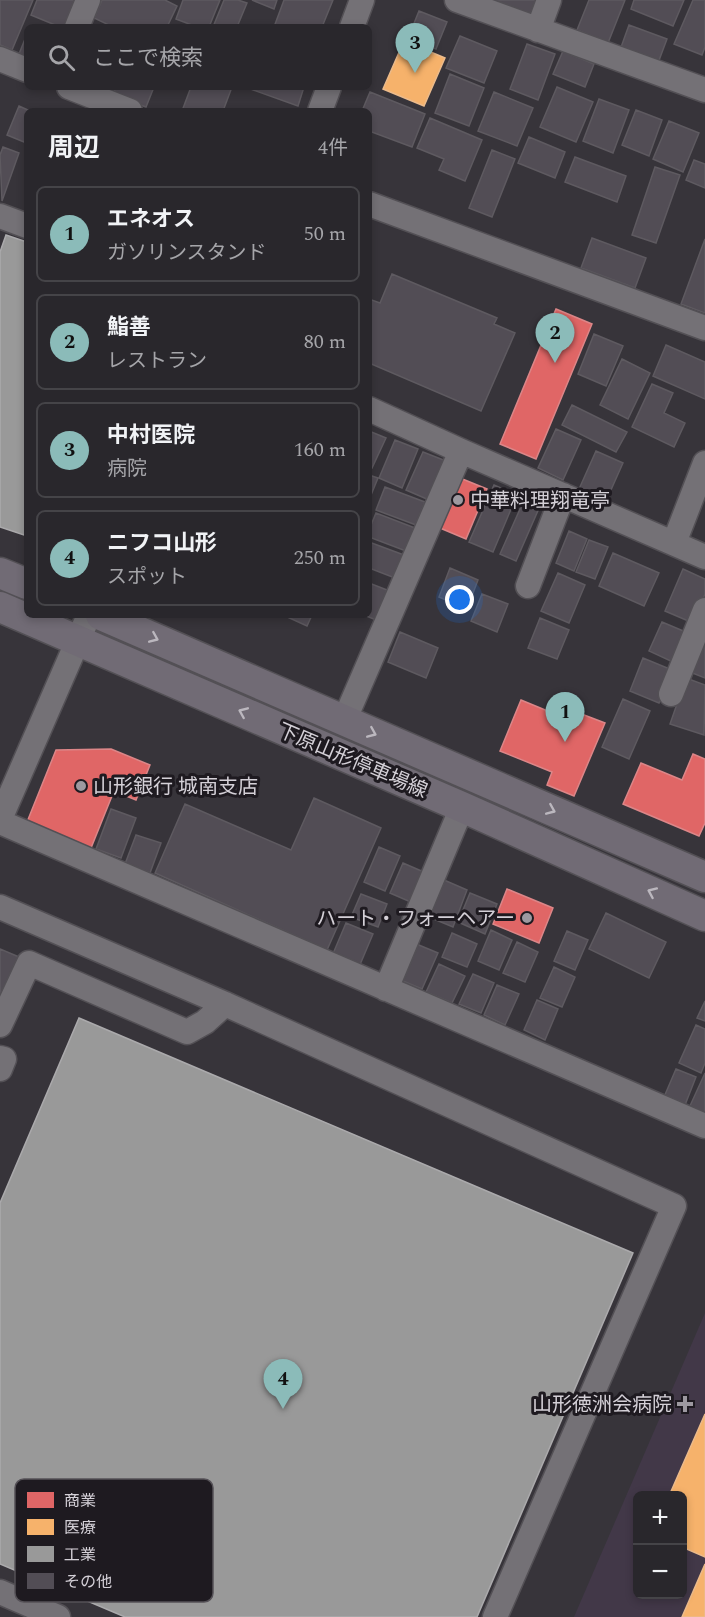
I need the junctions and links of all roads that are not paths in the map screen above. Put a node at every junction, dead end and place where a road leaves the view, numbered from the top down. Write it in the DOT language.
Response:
graph roads {
  1 [pos="88,0"];
  2 [pos="362,0"];
  3 [pos="457,0"];
  4 [pos="549,0"];
  5 [pos="78,24"];
  6 [pos="353,24"];
  7 [pos="538,30"];
  8 [pos="0,59"];
  9 [pos="24,69"];
  10 [pos="77,90"];
  11 [pos="328,90"];
  12 [pos="705,90"];
  13 [pos="122,108"];
  14 [pos="321,108"];
  15 [pos="372,205"];
  16 [pos="0,216"];
  17 [pos="24,225"];
  18 [pos="705,328"];
  19 [pos="372,410"];
  20 [pos="461,451"];
  21 [pos="705,464"];
  22 [pos="563,495"];
  23 [pos="674,543"];
  24 [pos="705,557"];
  25 [pos="0,573"];
  26 [pos="24,583"];
  27 [pos="528,586"];
  28 [pos="0,608"];
  29 [pos="705,610"];
  30 [pos="24,613"];
  31 [pos="44,618"];
  32 [pos="108,618"];
  33 [pos="83,627"];
  34 [pos="671,694"];
  35 [pos="344,721"];
  36 [pos="462,807"];
  37 [pos="0,820"];
  38 [pos="705,877"];
  39 [pos="0,907"];
  40 [pos="705,916"];
  41 [pos="386,989"];
  42 [pos="225,1004"];
  43 [pos="0,1025"];
  44 [pos="0,1058"];
  45 [pos="0,1069"];
  46 [pos="705,1126"];
  47 [pos="0,1592"];
  48 [pos="15,1598"];
  49 [pos="23,1602"];
  50 [pos="58,1617"];
  51 [pos="495,1617"];
  1 -- 5 [label="street"];
  2 -- 6 [label="street"];
  3 -- 7 [label="street"];
  4 -- 7 [label="street"];
  7 -- 12 [label="street"];
  8 -- 9 [label="street"];
  10 -- 13 [label="street"];
  11 -- 14 [label="street"];
  15 -- 18 [label="street"];
  16 -- 17 [label="street"];
  19 -- 20 [label="street"];
  20 -- 22 [label="street"];
  20 -- 35 [label="street"];
  21 -- 23 [label="street"];
  22 -- 23 [label="street"];
  22 -- 27 [label="street"];
  23 -- 24 [label="street"];
  25 -- 26 [label="main road"];
  28 -- 30 [label="main road, 下原山形停車場線"];
  29 -- 34 [label="street"];
  31 -- 33 [label="main road, 下原山形停車場線"];
  32 -- 35 [label="main road, 下原山形停車場線, one-way"];
  36 -- 33 [label="main road, 下原山形停車場線, one-way"];
  33 -- 37 [label="street"];
  35 -- 38 [label="main road, 下原山形停車場線, one-way"];
  40 -- 36 [label="main road, 下原山形停車場線, one-way"];
  36 -- 41 [label="street"];
  37 -- 41 [label="street"];
  39 -- 42 [label="street"];
  41 -- 46 [label="street"];
  42 -- 43 [label="street"];
  42 -- 51 [label="street"];
  44 -- 45 [label="street"];
  47 -- 48 [label="street"];
  49 -- 50 [label="street"];
}
